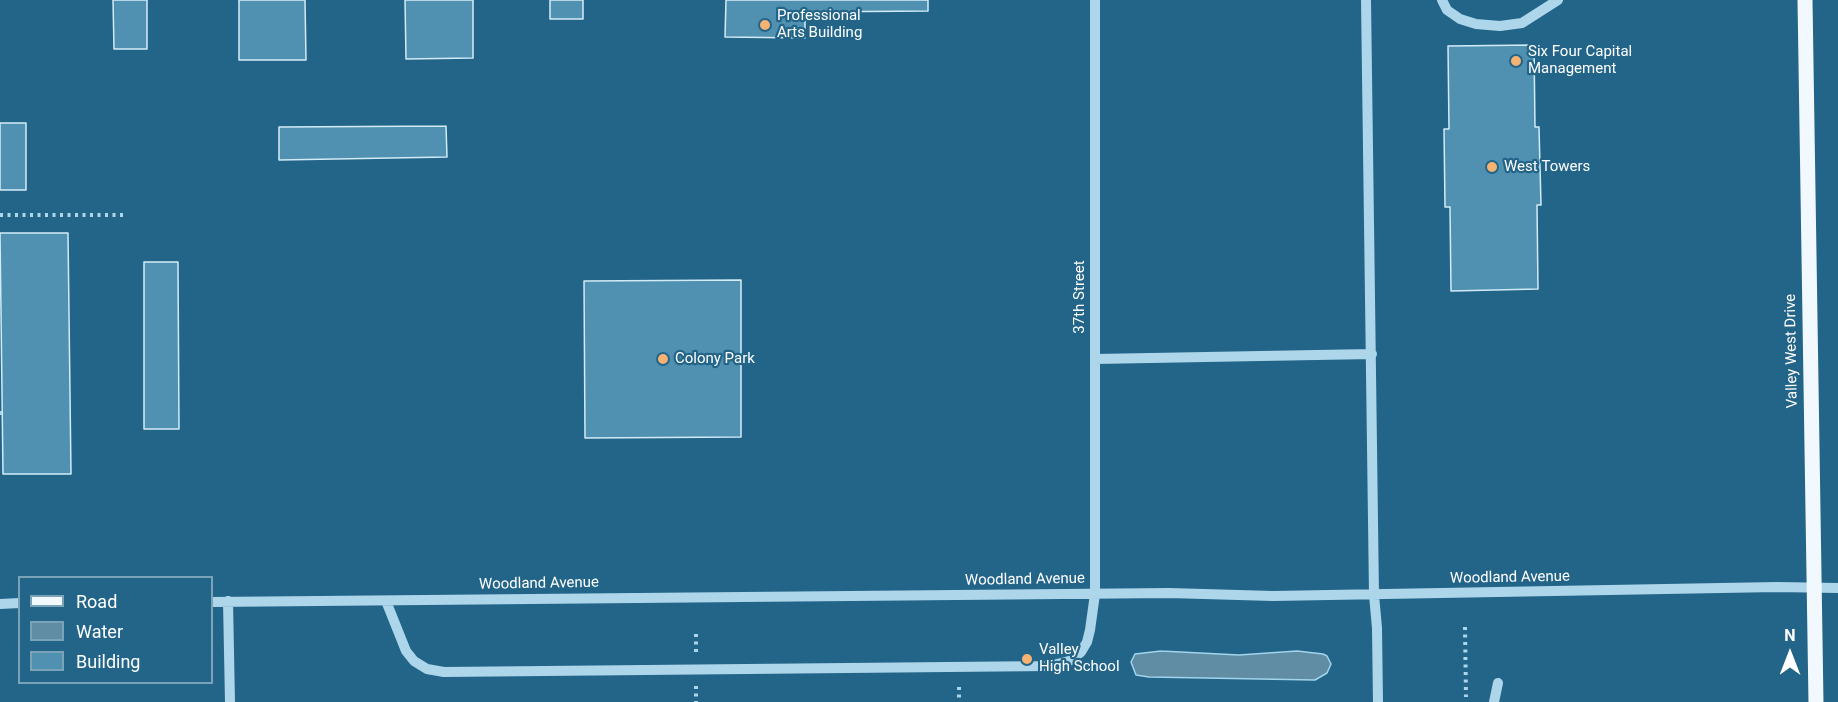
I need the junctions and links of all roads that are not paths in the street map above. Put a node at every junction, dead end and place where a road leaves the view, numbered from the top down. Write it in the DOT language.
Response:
graph roads {
  1 [pos="1095,0"];
  2 [pos="1366,0"];
  3 [pos="1442,0"];
  4 [pos="1558,0"];
  5 [pos="1805,0"];
  6 [pos="1372,354"];
  7 [pos="1095,359"];
  8 [pos="1814,588"];
  9 [pos="1838,588"];
  10 [pos="1095,594"];
  11 [pos="1374,595"];
  12 [pos="386,601"];
  13 [pos="213,602"];
  14 [pos="228,602"];
  15 [pos="18,603"];
  16 [pos="0,604"];
  17 [pos="1498,683"];
  18 [pos="230,702"];
  19 [pos="1378,702"];
  20 [pos="1494,702"];
  21 [pos="1816,702"];
  1 -- 7 [label="street, 37th Street"];
  2 -- 6 [label="street"];
  3 -- 4 [label="street"];
  5 -- 8 [label="main road, Valley West Drive"];
  6 -- 7 [label="street"];
  6 -- 11 [label="street"];
  7 -- 10 [label="street, 37th Street"];
  8 -- 9 [label="street, Woodland Avenue"];
  8 -- 11 [label="street, Woodland Avenue"];
  8 -- 21 [label="main road, Valley West Drive"];
  10 -- 11 [label="street, Woodland Avenue"];
  10 -- 12 [label="street, Woodland Avenue"];
  10 -- 12 [label="street, 37th Street"];
  11 -- 19 [label="street"];
  12 -- 14 [label="street, Woodland Avenue"];
  13 -- 14 [label="street, Woodland Avenue"];
  14 -- 18 [label="street"];
  15 -- 16 [label="street"];
  17 -- 20 [label="street"];
}
